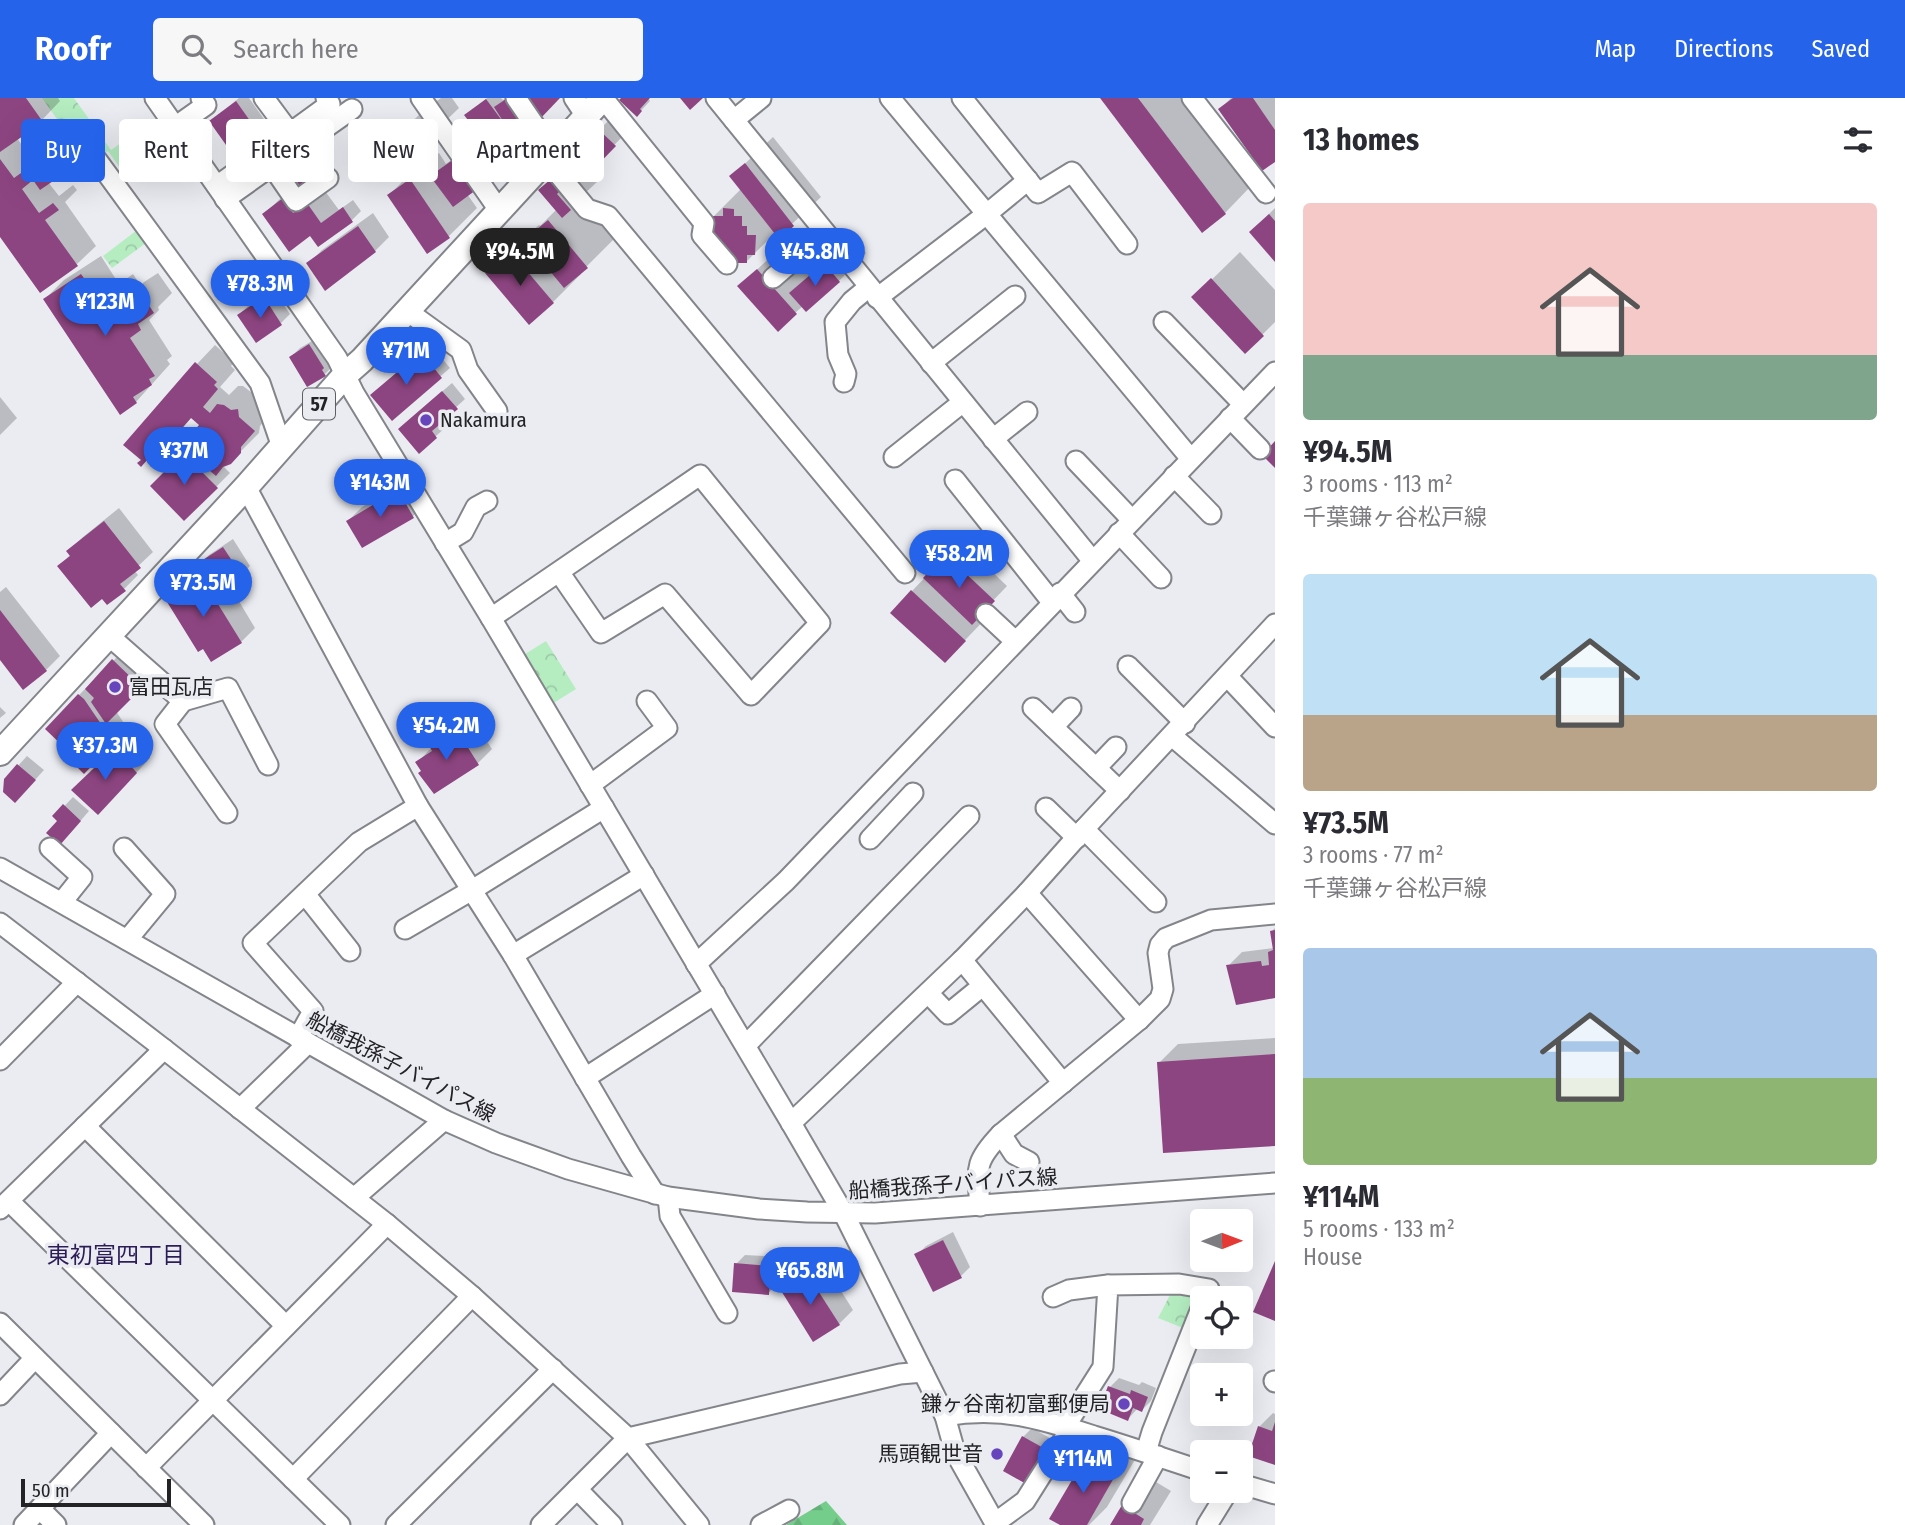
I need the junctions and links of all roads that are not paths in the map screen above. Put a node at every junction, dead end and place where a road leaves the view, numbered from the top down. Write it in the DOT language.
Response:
graph roads {
  1 [pos="155,98"];
  2 [pos="201,98"];
  3 [pos="264,98"];
  4 [pos="326,98"];
  5 [pos="516,98"];
  6 [pos="716,98"];
  7 [pos="761,98"];
  8 [pos="890,98"];
  9 [pos="962,98"];
  10 [pos="1192,98"];
  11 [pos="427,100"];
  12 [pos="592,102"];
  13 [pos="352,108"];
  14 [pos="169,119"];
  15 [pos="186,119"];
  16 [pos="280,119"];
  17 [pos="309,119"];
  18 [pos="528,119"];
  19 [pos="578,119"];
  20 [pos="734,120"];
  21 [pos="334,121"];
  22 [pos="105,171"];
  23 [pos="212,179"];
  24 [pos="1028,180"];
  25 [pos="233,182"];
  26 [pos="241,182"];
  27 [pos="283,182"];
  28 [pos="322,182"];
  29 [pos="525,182"];
  30 [pos="568,182"];
  31 [pos="221,192"];
  32 [pos="1266,193"];
  33 [pos="499,210"];
  34 [pos="988,213"];
  35 [pos="825,233"];
  36 [pos="1126,244"];
  37 [pos="727,264"];
  38 [pos="773,278"];
  39 [pos="873,293"];
  40 [pos="1015,296"];
  41 [pos="407,311"];
  42 [pos="1164,322"];
  43 [pos="930,363"];
  44 [pos="1274,373"];
  45 [pos="345,375"];
  46 [pos="844,382"];
  47 [pos="962,402"];
  48 [pos="497,411"];
  49 [pos="1237,411"];
  50 [pos="1027,412"];
  51 [pos="993,439"];
  52 [pos="282,447"];
  53 [pos="1259,449"];
  54 [pos="894,457"];
  55 [pos="1191,458"];
  56 [pos="1076,461"];
  57 [pos="1174,476"];
  58 [pos="955,480"];
  59 [pos="246,487"];
  60 [pos="487,501"];
  61 [pos="1211,514"];
  62 [pos="1125,526"];
  63 [pos="445,543"];
  64 [pos="1092,560"];
  65 [pos="559,572"];
  66 [pos="905,573"];
  67 [pos="1161,578"];
  68 [pos="1056,598"];
  69 [pos="1075,612"];
  70 [pos="986,614"];
  71 [pos="491,618"];
  72 [pos="1275,624"];
  73 [pos="108,635"];
  74 [pos="1015,641"];
  75 [pos="1128,666"];
  76 [pos="1227,676"];
  77 [pos="183,701"];
  78 [pos="647,701"];
  79 [pos="1033,708"];
  80 [pos="1071,708"];
  81 [pos="1053,727"];
  82 [pos="1275,727"];
  83 [pos="1178,729"];
  84 [pos="1116,747"];
  85 [pos="0,753"];
  86 [pos="268,765"];
  87 [pos="1096,768"];
  88 [pos="590,785"];
  89 [pos="1120,791"];
  90 [pos="913,793"];
  91 [pos="866,797"];
  92 [pos="418,806"];
  93 [pos="604,808"];
  94 [pos="1046,808"];
  95 [pos="227,813"];
  96 [pos="970,816"];
  97 [pos="890,818"];
  98 [pos="1275,824"];
  99 [pos="1081,833"];
  100 [pos="870,839"];
  101 [pos="50,848"];
  102 [pos="124,848"];
  103 [pos="0,868"];
  104 [pos="644,875"];
  105 [pos="472,890"];
  106 [pos="1027,893"];
  107 [pos="305,894"];
  108 [pos="62,902"];
  109 [pos="1156,902"];
  110 [pos="1275,915"];
  111 [pos="0,923"];
  112 [pos="405,929"];
  113 [pos="127,940"];
  114 [pos="350,951"];
  115 [pos="513,956"];
  116 [pos="962,960"];
  117 [pos="696,964"];
  118 [pos="77,982"];
  119 [pos="975,992"];
  120 [pos="928,993"];
  121 [pos="715,994"];
  122 [pos="1139,1020"];
  123 [pos="303,1040"];
  124 [pos="746,1045"];
  125 [pos="164,1049"];
  126 [pos="0,1060"];
  127 [pos="585,1079"];
  128 [pos="1063,1083"];
  129 [pos="240,1109"];
  130 [pos="444,1120"];
  131 [pos="792,1123"];
  132 [pos="85,1126"];
  133 [pos="1001,1134"];
  134 [pos="1028,1162"];
  135 [pos="1275,1183"];
  136 [pos="662,1196"];
  137 [pos="354,1198"];
  138 [pos="4,1205"];
  139 [pos="980,1206"];
  140 [pos="844,1214"];
  141 [pos="387,1224"];
  142 [pos="1108,1285"];
  143 [pos="1191,1286"];
  144 [pos="472,1296"];
  145 [pos="1053,1297"];
  146 [pos="727,1313"];
  147 [pos="0,1324"];
  148 [pos="286,1326"];
  149 [pos="1190,1342"];
  150 [pos="35,1358"];
  151 [pos="553,1369"];
  152 [pos="923,1372"];
  153 [pos="0,1395"];
  154 [pos="212,1401"];
  155 [pos="945,1416"];
  156 [pos="1068,1427"];
  157 [pos="111,1433"];
  158 [pos="628,1438"];
  159 [pos="1152,1454"];
  160 [pos="1190,1467"];
  161 [pos="146,1468"];
  162 [pos="293,1479"];
  163 [pos="1253,1488"];
  164 [pos="577,1489"];
  165 [pos="1275,1494"];
  166 [pos="1132,1503"];
  167 [pos="1221,1503"];
  168 [pos="40,1509"];
  169 [pos="789,1510"];
  170 [pos="996,1524"];
  171 [pos="24,1525"];
  172 [pos="56,1525"];
  173 [pos="204,1525"];
  174 [pos="340,1525"];
  175 [pos="396,1525"];
  176 [pos="541,1525"];
  177 [pos="612,1525"];
  178 [pos="699,1525"];
  179 [pos="761,1525"];
  180 [pos="1207,1525"];
  1 -- 14 [label="street"];
  2 -- 15 [label="street"];
  3 -- 16 [label="street"];
  4 -- 17 [label="street"];
  5 -- 18 [label="street"];
  6 -- 20 [label="street"];
  7 -- 20 [label="street"];
  8 -- 34 [label="street"];
  9 -- 24 [label="street"];
  10 -- 32 [label="street"];
  11 -- 33 [label="street"];
  12 -- 19 [label="main road, 57"];
  12 -- 37 [label="street"];
  13 -- 21 [label="street"];
  20 -- 35 [label="street"];
  22 -- 52 [label="street"];
  23 -- 31 [label="street"];
  24 -- 34 [label="street"];
  24 -- 36 [label="street"];
  25 -- 31 [label="street"];
  26 -- 31 [label="street"];
  27 -- 28 [label="street"];
  29 -- 33 [label="main road, 57"];
  30 -- 66 [label="street"];
  31 -- 45 [label="street"];
  33 -- 41 [label="main road, 57"];
  34 -- 39 [label="street"];
  34 -- 55 [label="street"];
  35 -- 38 [label="street"];
  35 -- 39 [label="street"];
  39 -- 43 [label="street"];
  39 -- 46 [label="street"];
  40 -- 43 [label="street"];
  41 -- 45 [label="main road, 57"];
  41 -- 48 [label="street"];
  42 -- 49 [label="street"];
  43 -- 47 [label="street"];
  44 -- 49 [label="street"];
  45 -- 52 [label="main road, 57"];
  45 -- 63 [label="street"];
  47 -- 51 [label="street"];
  47 -- 54 [label="street"];
  49 -- 53 [label="street"];
  49 -- 55 [label="street"];
  50 -- 51 [label="street"];
  51 -- 64 [label="street"];
  52 -- 59 [label="main road, 57"];
  55 -- 57 [label="street"];
  56 -- 62 [label="street"];
  57 -- 61 [label="street"];
  57 -- 62 [label="street"];
  58 -- 68 [label="street"];
  59 -- 73 [label="main road, 57"];
  59 -- 92 [label="street"];
  60 -- 63 [label="street"];
  62 -- 64 [label="street"];
  62 -- 67 [label="street"];
  63 -- 71 [label="street"];
  64 -- 68 [label="street"];
  65 -- 65 [label="street"];
  65 -- 71 [label="street"];
  68 -- 69 [label="street"];
  68 -- 74 [label="street"];
  70 -- 74 [label="street"];
  71 -- 88 [label="street"];
  72 -- 76 [label="street"];
  73 -- 77 [label="street"];
  73 -- 85 [label="main road, 57"];
  74 -- 91 [label="street"];
  75 -- 83 [label="street"];
  76 -- 82 [label="street"];
  76 -- 83 [label="street"];
  77 -- 86 [label="street"];
  77 -- 95 [label="street"];
  78 -- 88 [label="street"];
  79 -- 81 [label="street"];
  80 -- 81 [label="street"];
  81 -- 87 [label="street"];
  83 -- 89 [label="street"];
  83 -- 98 [label="street"];
  84 -- 87 [label="street"];
  87 -- 89 [label="street"];
  88 -- 93 [label="street"];
  89 -- 99 [label="street"];
  90 -- 97 [label="street"];
  91 -- 97 [label="street"];
  91 -- 117 [label="street"];
  92 -- 105 [label="street"];
  92 -- 107 [label="street"];
  93 -- 104 [label="street"];
  93 -- 105 [label="street"];
  94 -- 99 [label="street"];
  96 -- 124 [label="street"];
  97 -- 100 [label="street"];
  99 -- 106 [label="street"];
  99 -- 109 [label="street"];
  101 -- 108 [label="street"];
  102 -- 113 [label="street"];
  103 -- 108 [label="street, 船橋我孫子バイパス線"];
  104 -- 115 [label="street"];
  104 -- 117 [label="street"];
  105 -- 112 [label="street"];
  105 -- 115 [label="street"];
  106 -- 116 [label="street"];
  106 -- 122 [label="street"];
  107 -- 114 [label="street"];
  107 -- 123 [label="street"];
  108 -- 113 [label="street, 船橋我孫子バイパス線"];
  110 -- 122 [label="street"];
  111 -- 118 [label="street"];
  113 -- 123 [label="street, 船橋我孫子バイパス線"];
  115 -- 127 [label="street"];
  116 -- 120 [label="street"];
  116 -- 128 [label="street"];
  117 -- 121 [label="street"];
  118 -- 125 [label="street"];
  118 -- 126 [label="street"];
  119 -- 120 [label="street"];
  120 -- 131 [label="street"];
  121 -- 124 [label="street"];
  121 -- 127 [label="street"];
  122 -- 128 [label="street"];
  123 -- 129 [label="street"];
  123 -- 130 [label="street, 船橋我孫子バイパス線"];
  124 -- 131 [label="street"];
  125 -- 129 [label="street"];
  125 -- 132 [label="street"];
  127 -- 136 [label="street"];
  128 -- 133 [label="street"];
  129 -- 137 [label="street"];
  130 -- 136 [label="street, 船橋我孫子バイパス線"];
  130 -- 137 [label="street"];
  131 -- 140 [label="street"];
  132 -- 138 [label="street"];
  132 -- 148 [label="street"];
  133 -- 134 [label="street"];
  133 -- 139 [label="street"];
  135 -- 139 [label="street, 船橋我孫子バイパス線"];
  136 -- 140 [label="street, 船橋我孫子バイパス線"];
  136 -- 146 [label="street"];
  137 -- 141 [label="street"];
  138 -- 154 [label="street"];
  139 -- 140 [label="street, 船橋我孫子バイパス線"];
  140 -- 152 [label="street"];
  141 -- 144 [label="street"];
  141 -- 148 [label="street"];
  142 -- 143 [label="street"];
  142 -- 145 [label="street"];
  142 -- 156 [label="street"];
  144 -- 151 [label="street"];
  144 -- 162 [label="street"];
  147 -- 150 [label="street"];
  148 -- 154 [label="street"];
  149 -- 159 [label="street"];
  150 -- 153 [label="street"];
  150 -- 157 [label="street"];
  151 -- 158 [label="street"];
  151 -- 175 [label="street"];
  152 -- 155 [label="street"];
  152 -- 158 [label="street"];
  154 -- 161 [label="street"];
  154 -- 162 [label="street"];
  155 -- 156 [label="street"];
  155 -- 170 [label="street"];
  156 -- 159 [label="street"];
  156 -- 170 [label="street"];
  157 -- 161 [label="street"];
  157 -- 168 [label="street"];
  158 -- 164 [label="street"];
  158 -- 178 [label="street"];
  159 -- 160 [label="street"];
  159 -- 166 [label="street"];
  161 -- 173 [label="street"];
  162 -- 174 [label="street"];
  163 -- 165 [label="street"];
  164 -- 176 [label="street"];
  164 -- 177 [label="street"];
  167 -- 180 [label="street"];
  168 -- 171 [label="street"];
  168 -- 172 [label="street"];
  169 -- 179 [label="street"];
}
